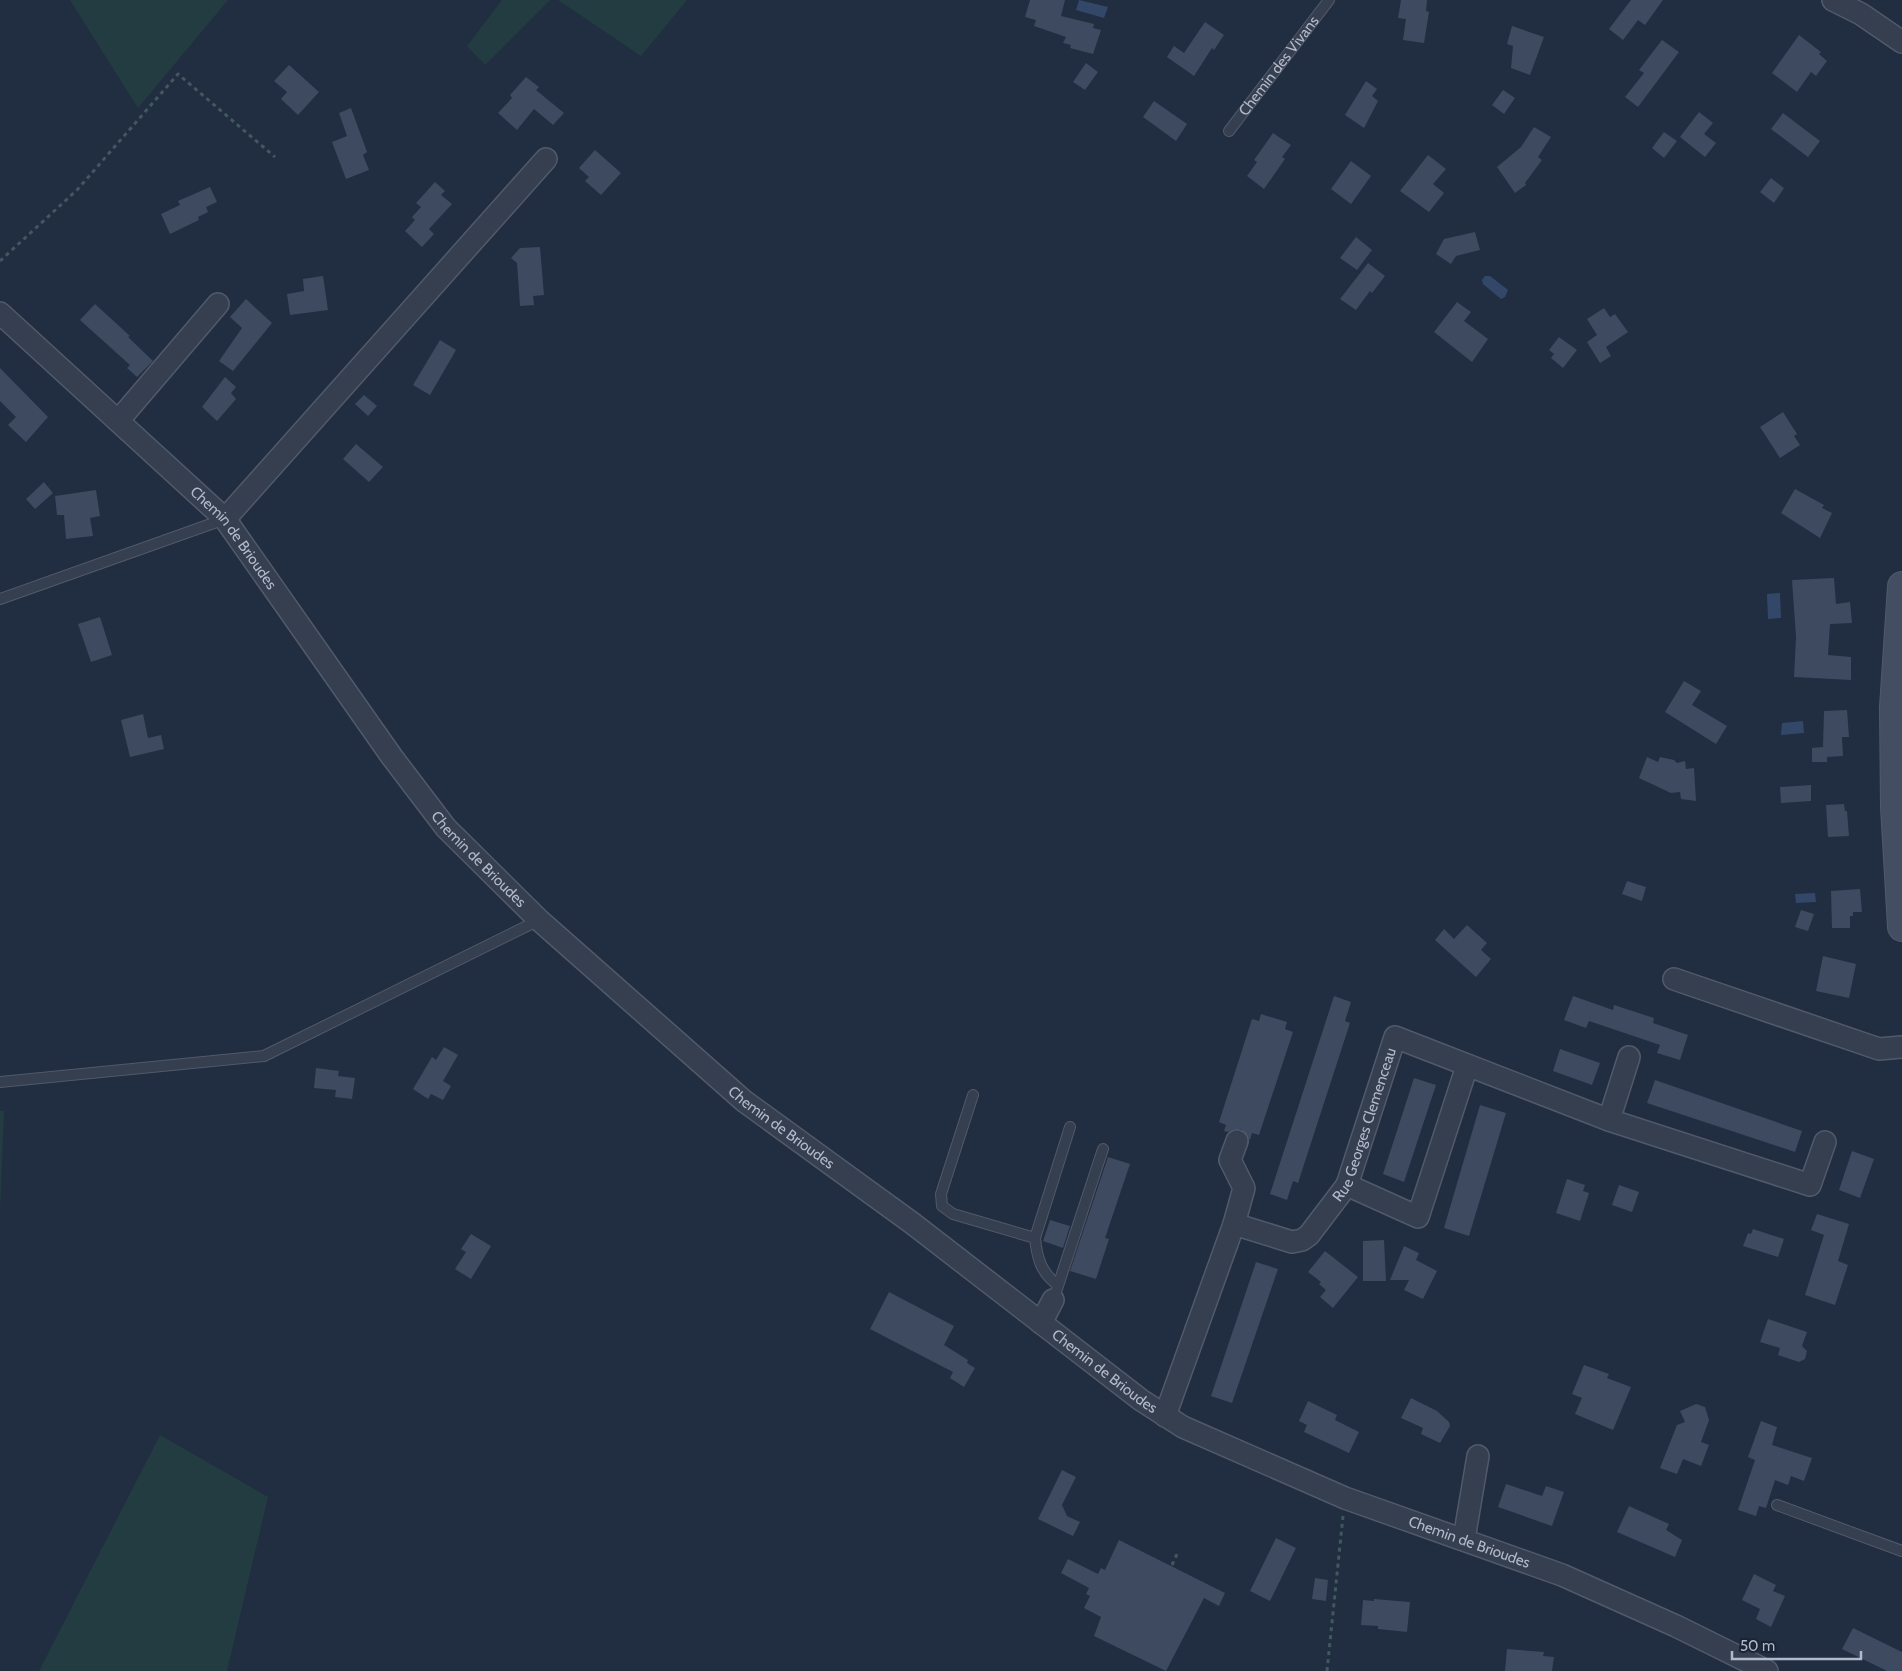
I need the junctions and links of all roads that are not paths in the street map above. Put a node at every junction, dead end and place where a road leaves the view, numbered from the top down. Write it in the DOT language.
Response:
graph roads {
  1 [pos="1328,0"];
  2 [pos="1833,0"];
  3 [pos="1902,42"];
  4 [pos="1229,131"];
  5 [pos="546,159"];
  6 [pos="218,304"];
  7 [pos="0,313"];
  8 [pos="118,421"];
  9 [pos="225,519"];
  10 [pos="1902,586"];
  11 [pos="0,599"];
  12 [pos="539,920"];
  13 [pos="1902,927"];
  14 [pos="1674,979"];
  15 [pos="1902,1047"];
  16 [pos="1628,1057"];
  17 [pos="1467,1066"];
  18 [pos="0,1082"];
  19 [pos="973,1096"];
  20 [pos="1609,1120"];
  21 [pos="1070,1127"];
  22 [pos="1237,1140"];
  23 [pos="1825,1142"];
  24 [pos="1103,1149"];
  25 [pos="1347,1185"];
  26 [pos="1234,1224"];
  27 [pos="1034,1238"];
  28 [pos="1056,1293"];
  29 [pos="1042,1323"];
  30 [pos="1165,1416"];
  31 [pos="1478,1456"];
  32 [pos="1777,1504"];
  33 [pos="1464,1539"];
  34 [pos="1902,1550"];
  35 [pos="1767,1671"];
  1 -- 4 [label="lane, Chemin des Vivans"];
  2 -- 3 [label="street"];
  5 -- 9 [label="street"];
  6 -- 8 [label="street"];
  7 -- 8 [label="street, Chemin de Brioudes"];
  8 -- 9 [label="street, Chemin de Brioudes"];
  9 -- 11 [label="lane"];
  9 -- 12 [label="street, Chemin de Brioudes"];
  10 -- 13 [label="main road"];
  12 -- 18 [label="lane"];
  12 -- 29 [label="street, Chemin de Brioudes"];
  14 -- 15 [label="street"];
  16 -- 20 [label="street"];
  17 -- 20 [label="street, Rue Georges Clemenceau"];
  17 -- 25 [label="street, Rue Georges Clemenceau"];
  17 -- 25 [label="street"];
  19 -- 27 [label="lane"];
  20 -- 23 [label="street, Rue Georges Clemenceau"];
  21 -- 27 [label="lane"];
  22 -- 26 [label="street"];
  24 -- 28 [label="lane"];
  25 -- 26 [label="street, Rue Georges Clemenceau"];
  26 -- 30 [label="street"];
  27 -- 28 [label="lane"];
  28 -- 29 [label="street"];
  29 -- 30 [label="street, Chemin de Brioudes"];
  30 -- 33 [label="street, Chemin de Brioudes"];
  31 -- 33 [label="street"];
  32 -- 34 [label="lane"];
  33 -- 35 [label="street, Chemin de Brioudes"];
}
